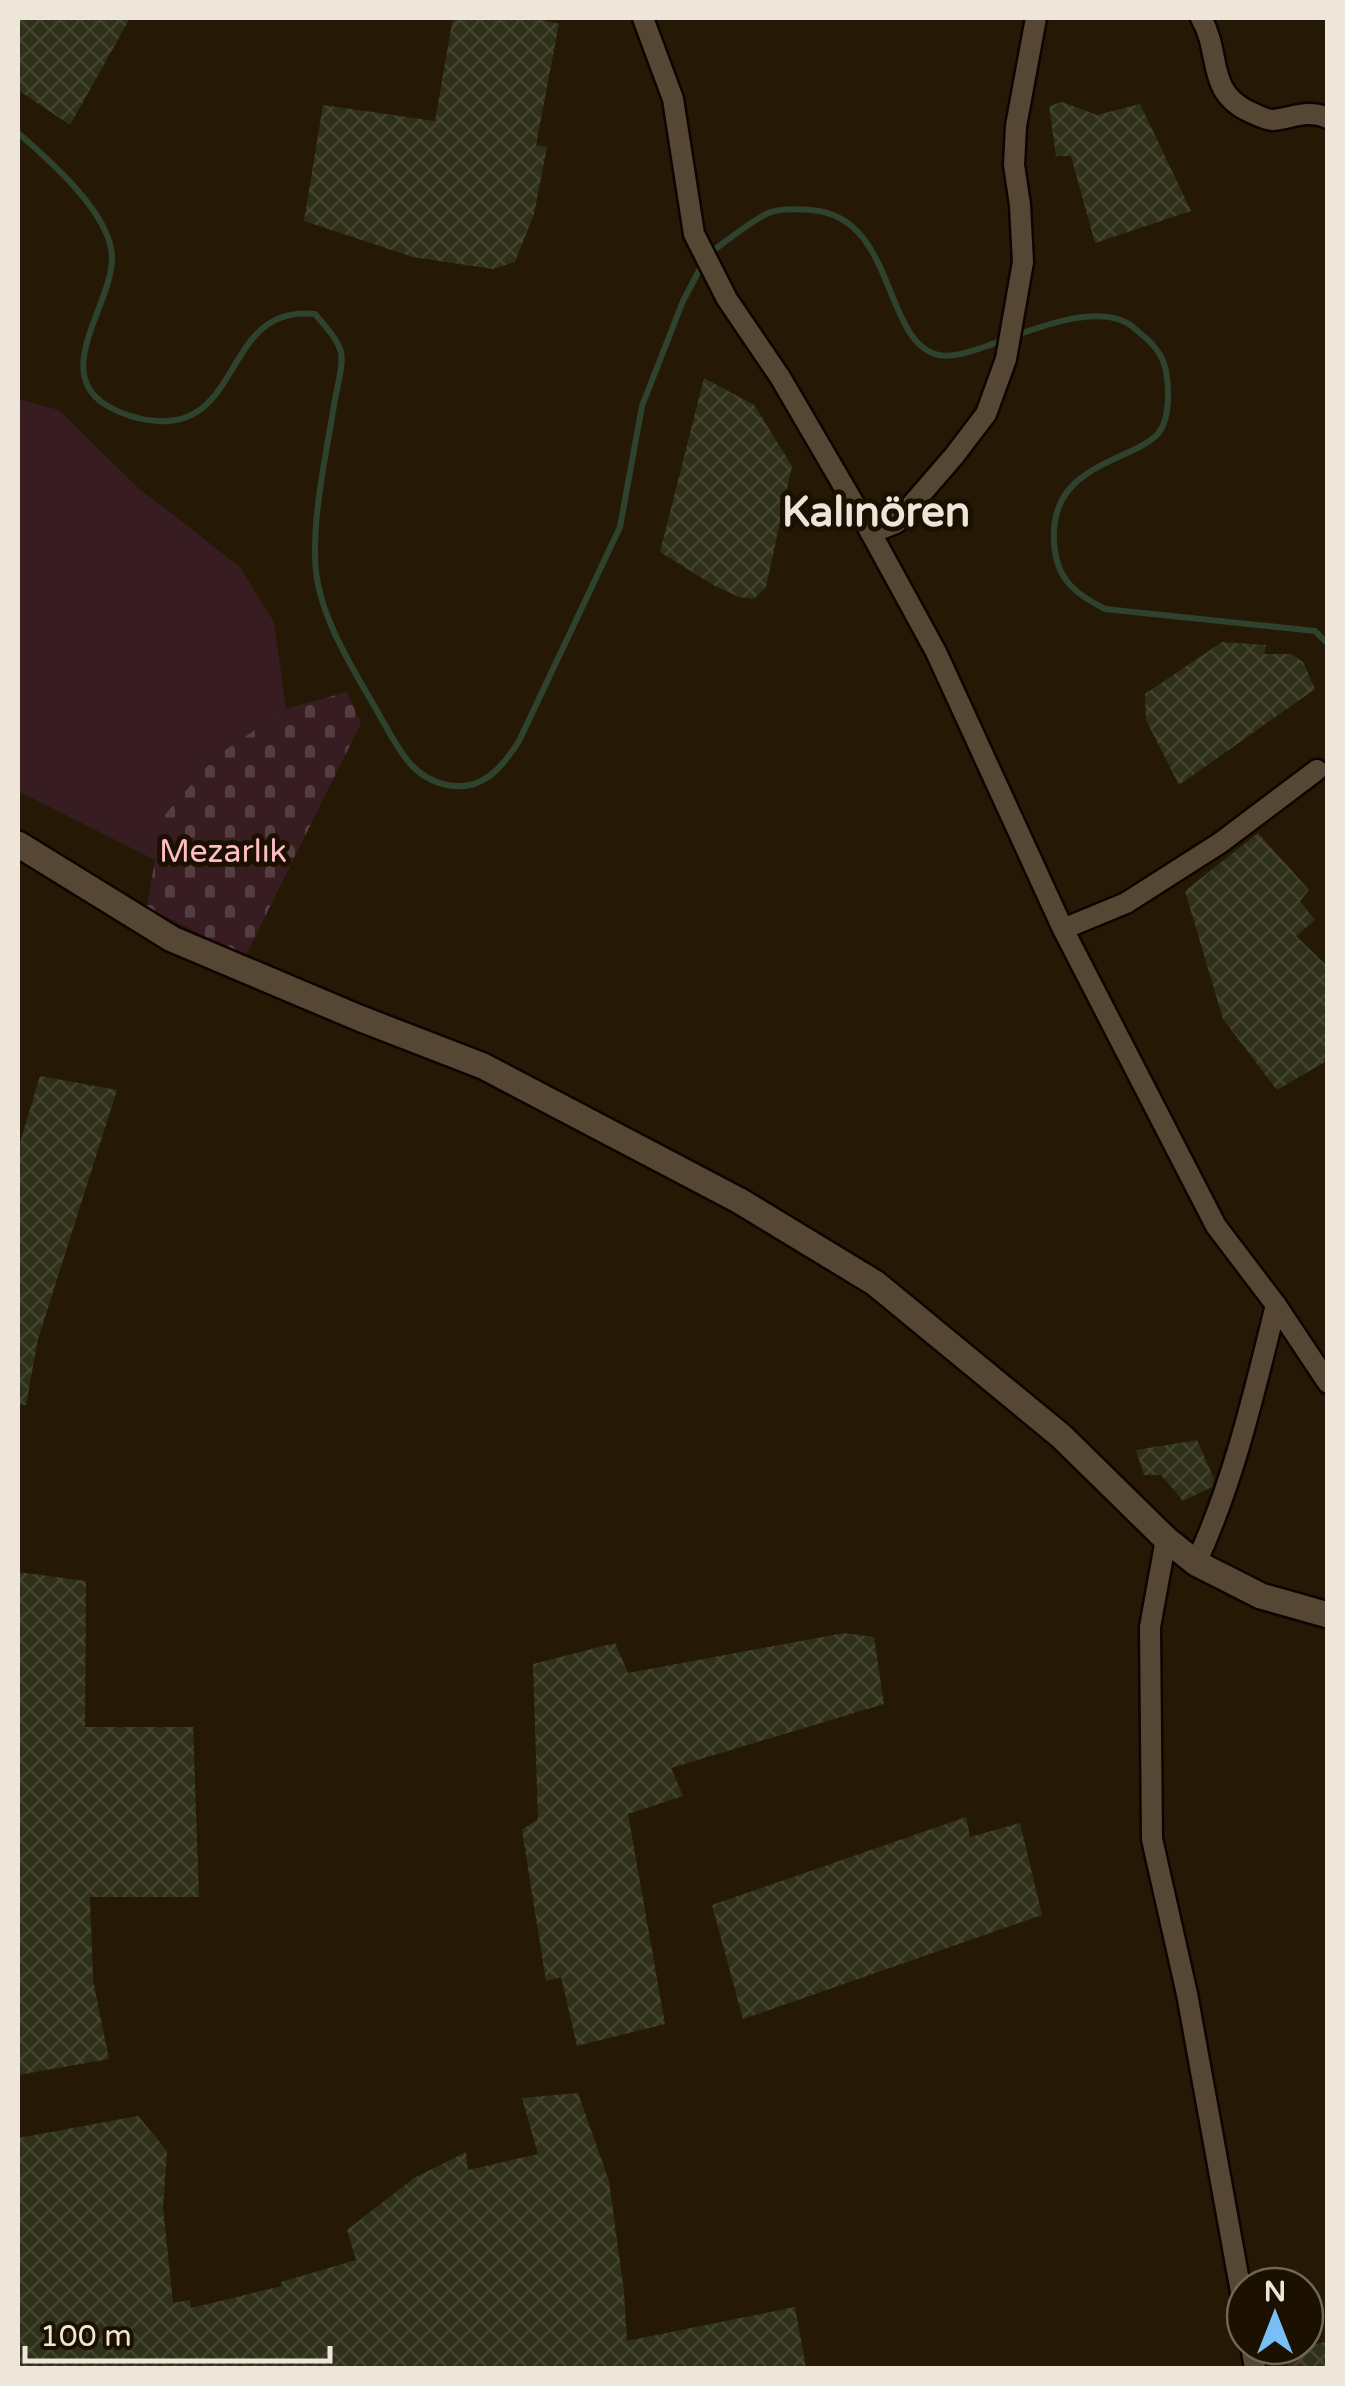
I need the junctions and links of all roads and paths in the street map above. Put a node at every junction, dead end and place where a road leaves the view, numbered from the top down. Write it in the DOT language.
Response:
graph roads {
  1 [pos="643,18"];
  2 [pos="1036,18"];
  3 [pos="1201,18"];
  4 [pos="1328,118"];
  5 [pos="871,533"];
  6 [pos="1317,770"];
  7 [pos="18,844"];
  8 [pos="1062,928"];
  9 [pos="1276,1305"];
  10 [pos="1328,1383"];
  11 [pos="1166,1539"];
  12 [pos="1196,1564"];
  13 [pos="1328,1615"];
  14 [pos="1236,2266"];
  1 -- 5 [label="street"];
  2 -- 5 [label="street"];
  3 -- 4 [label="street"];
  5 -- 8 [label="street"];
  6 -- 8 [label="street"];
  7 -- 11 [label="street"];
  8 -- 9 [label="street"];
  9 -- 10 [label="street"];
  9 -- 12 [label="street"];
  11 -- 12 [label="street"];
  11 -- 14 [label="street"];
  12 -- 13 [label="street"];
}
